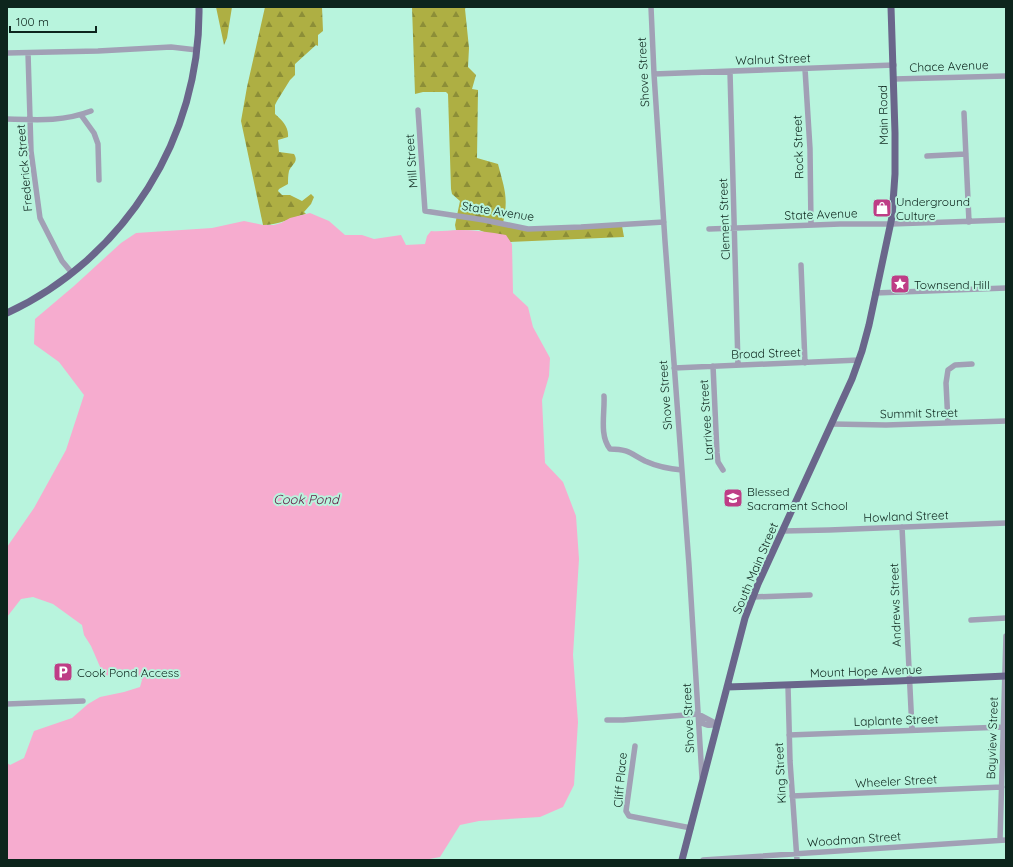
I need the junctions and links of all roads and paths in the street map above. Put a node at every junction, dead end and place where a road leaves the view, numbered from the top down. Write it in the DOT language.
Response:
graph roads {
  1 [pos="199,7"];
  2 [pos="651,7"];
  3 [pos="891,7"];
  4 [pos="197,50"];
  5 [pos="28,52"];
  6 [pos="7,53"];
  7 [pos="894,65"];
  8 [pos="805,69"];
  9 [pos="730,72"];
  10 [pos="654,74"];
  11 [pos="1006,76"];
  12 [pos="894,79"];
  13 [pos="418,110"];
  14 [pos="91,112"];
  15 [pos="964,114"];
  16 [pos="81,115"];
  17 [pos="7,119"];
  18 [pos="31,120"];
  19 [pos="966,154"];
  20 [pos="927,156"];
  21 [pos="99,180"];
  22 [pos="425,211"];
  23 [pos="1006,220"];
  24 [pos="664,222"];
  25 [pos="969,222"];
  26 [pos="891,224"];
  27 [pos="811,225"];
  28 [pos="735,228"];
  29 [pos="709,229"];
  30 [pos="801,265"];
  31 [pos="72,273"];
  32 [pos="1006,288"];
  33 [pos="875,293"];
  34 [pos="7,313"];
  35 [pos="859,360"];
  36 [pos="805,363"];
  37 [pos="972,364"];
  38 [pos="738,365"];
  39 [pos="713,366"];
  40 [pos="674,368"];
  41 [pos="604,396"];
  42 [pos="1006,421"];
  43 [pos="948,423"];
  44 [pos="832,424"];
  45 [pos="682,470"];
  46 [pos="723,470"];
  47 [pos="1006,523"];
  48 [pos="902,527"];
  49 [pos="783,530"];
  50 [pos="810,595"];
  51 [pos="753,597"];
  52 [pos="1006,618"];
  53 [pos="971,620"];
  54 [pos="1006,636"];
  55 [pos="1005,676"];
  56 [pos="909,681"];
  57 [pos="788,686"];
  58 [pos="727,687"];
  59 [pos="83,701"];
  60 [pos="7,704"];
  61 [pos="698,714"];
  62 [pos="607,720"];
  63 [pos="699,720"];
  64 [pos="717,724"];
  65 [pos="1004,727"];
  66 [pos="912,729"];
  67 [pos="789,735"];
  68 [pos="635,746"];
  69 [pos="702,782"];
  70 [pos="1002,787"];
  71 [pos="792,796"];
  72 [pos="691,828"];
  73 [pos="1003,840"];
  74 [pos="797,857"];
  75 [pos="682,860"];
  76 [pos="703,860"];
  1 -- 4 [label="main road"];
  2 -- 10 [label="street, Shove Street"];
  3 -- 7 [label="main road, Main Road"];
  4 -- 5 [label="street"];
  4 -- 31 [label="main road"];
  5 -- 6 [label="street"];
  5 -- 18 [label="street, Frederick Street"];
  7 -- 8 [label="street, Walnut Street"];
  7 -- 12 [label="main road, Main Road"];
  8 -- 9 [label="street, Walnut Street"];
  8 -- 27 [label="street, Rock Street"];
  9 -- 10 [label="street, Walnut Street"];
  9 -- 28 [label="street, Clement Street"];
  10 -- 24 [label="street, Shove Street"];
  11 -- 12 [label="street, Chace Avenue"];
  12 -- 26 [label="main road, Main Road"];
  13 -- 22 [label="street, Mill Street"];
  14 -- 16 [label="street"];
  15 -- 19 [label="street"];
  16 -- 18 [label="street"];
  16 -- 21 [label="street"];
  17 -- 18 [label="street"];
  18 -- 31 [label="street, Frederick Street"];
  19 -- 20 [label="street"];
  19 -- 25 [label="street"];
  22 -- 24 [label="street, State Avenue"];
  23 -- 25 [label="street, State Avenue"];
  24 -- 40 [label="street, Shove Street"];
  25 -- 26 [label="street, State Avenue"];
  26 -- 27 [label="street, State Avenue"];
  26 -- 33 [label="main road, South Main Street"];
  27 -- 28 [label="street, State Avenue"];
  28 -- 29 [label="street, State Avenue"];
  28 -- 38 [label="street, Clement Street"];
  30 -- 36 [label="street"];
  31 -- 34 [label="main road"];
  32 -- 33 [label="street"];
  33 -- 35 [label="main road, South Main Street"];
  35 -- 36 [label="street, Broad Street"];
  35 -- 44 [label="main road, South Main Street"];
  36 -- 38 [label="street, Broad Street"];
  37 -- 43 [label="street"];
  38 -- 39 [label="street, Broad Street"];
  39 -- 40 [label="street, Broad Street"];
  39 -- 46 [label="street, Larrivee Street"];
  40 -- 45 [label="street, Shove Street"];
  41 -- 45 [label="street"];
  42 -- 43 [label="street, Summit Street"];
  43 -- 44 [label="street, Summit Street"];
  44 -- 49 [label="main road, South Main Street"];
  45 -- 61 [label="street, Shove Street"];
  47 -- 48 [label="street, Howland Street"];
  48 -- 49 [label="street, Howland Street"];
  48 -- 56 [label="street, Andrews Street"];
  49 -- 51 [label="main road, South Main Street"];
  50 -- 51 [label="street"];
  51 -- 58 [label="main road, South Main Street"];
  52 -- 53 [label="street"];
  54 -- 55 [label="street, Bayview Street"];
  55 -- 56 [label="main road, Mount Hope Avenue"];
  55 -- 65 [label="street, Bayview Street"];
  56 -- 57 [label="main road, Mount Hope Avenue"];
  56 -- 66 [label="street, Andrews Street"];
  57 -- 58 [label="main road, Mount Hope Avenue"];
  57 -- 67 [label="street, King Street"];
  58 -- 64 [label="main road, South Main Street"];
  59 -- 60 [label="street"];
  61 -- 62 [label="street"];
  61 -- 63 [label="street, Shove Street"];
  61 -- 64 [label="street"];
  63 -- 64 [label="street"];
  63 -- 69 [label="street, Shove Street"];
  64 -- 69 [label="main road, South Main Street"];
  65 -- 66 [label="street, Laplante Street"];
  65 -- 70 [label="street, Bayview Street"];
  66 -- 67 [label="street, Laplante Street"];
  67 -- 71 [label="street, King Street"];
  68 -- 72 [label="street, Cliff Place"];
  69 -- 72 [label="main road, South Main Street"];
  70 -- 71 [label="street, Wheeler Street"];
  70 -- 73 [label="street, Bayview Street"];
  71 -- 74 [label="street, King Street"];
  72 -- 75 [label="main road, South Main Street"];
  73 -- 74 [label="street, Woodman Street"];
  74 -- 76 [label="street, Woodman Street"];
}
